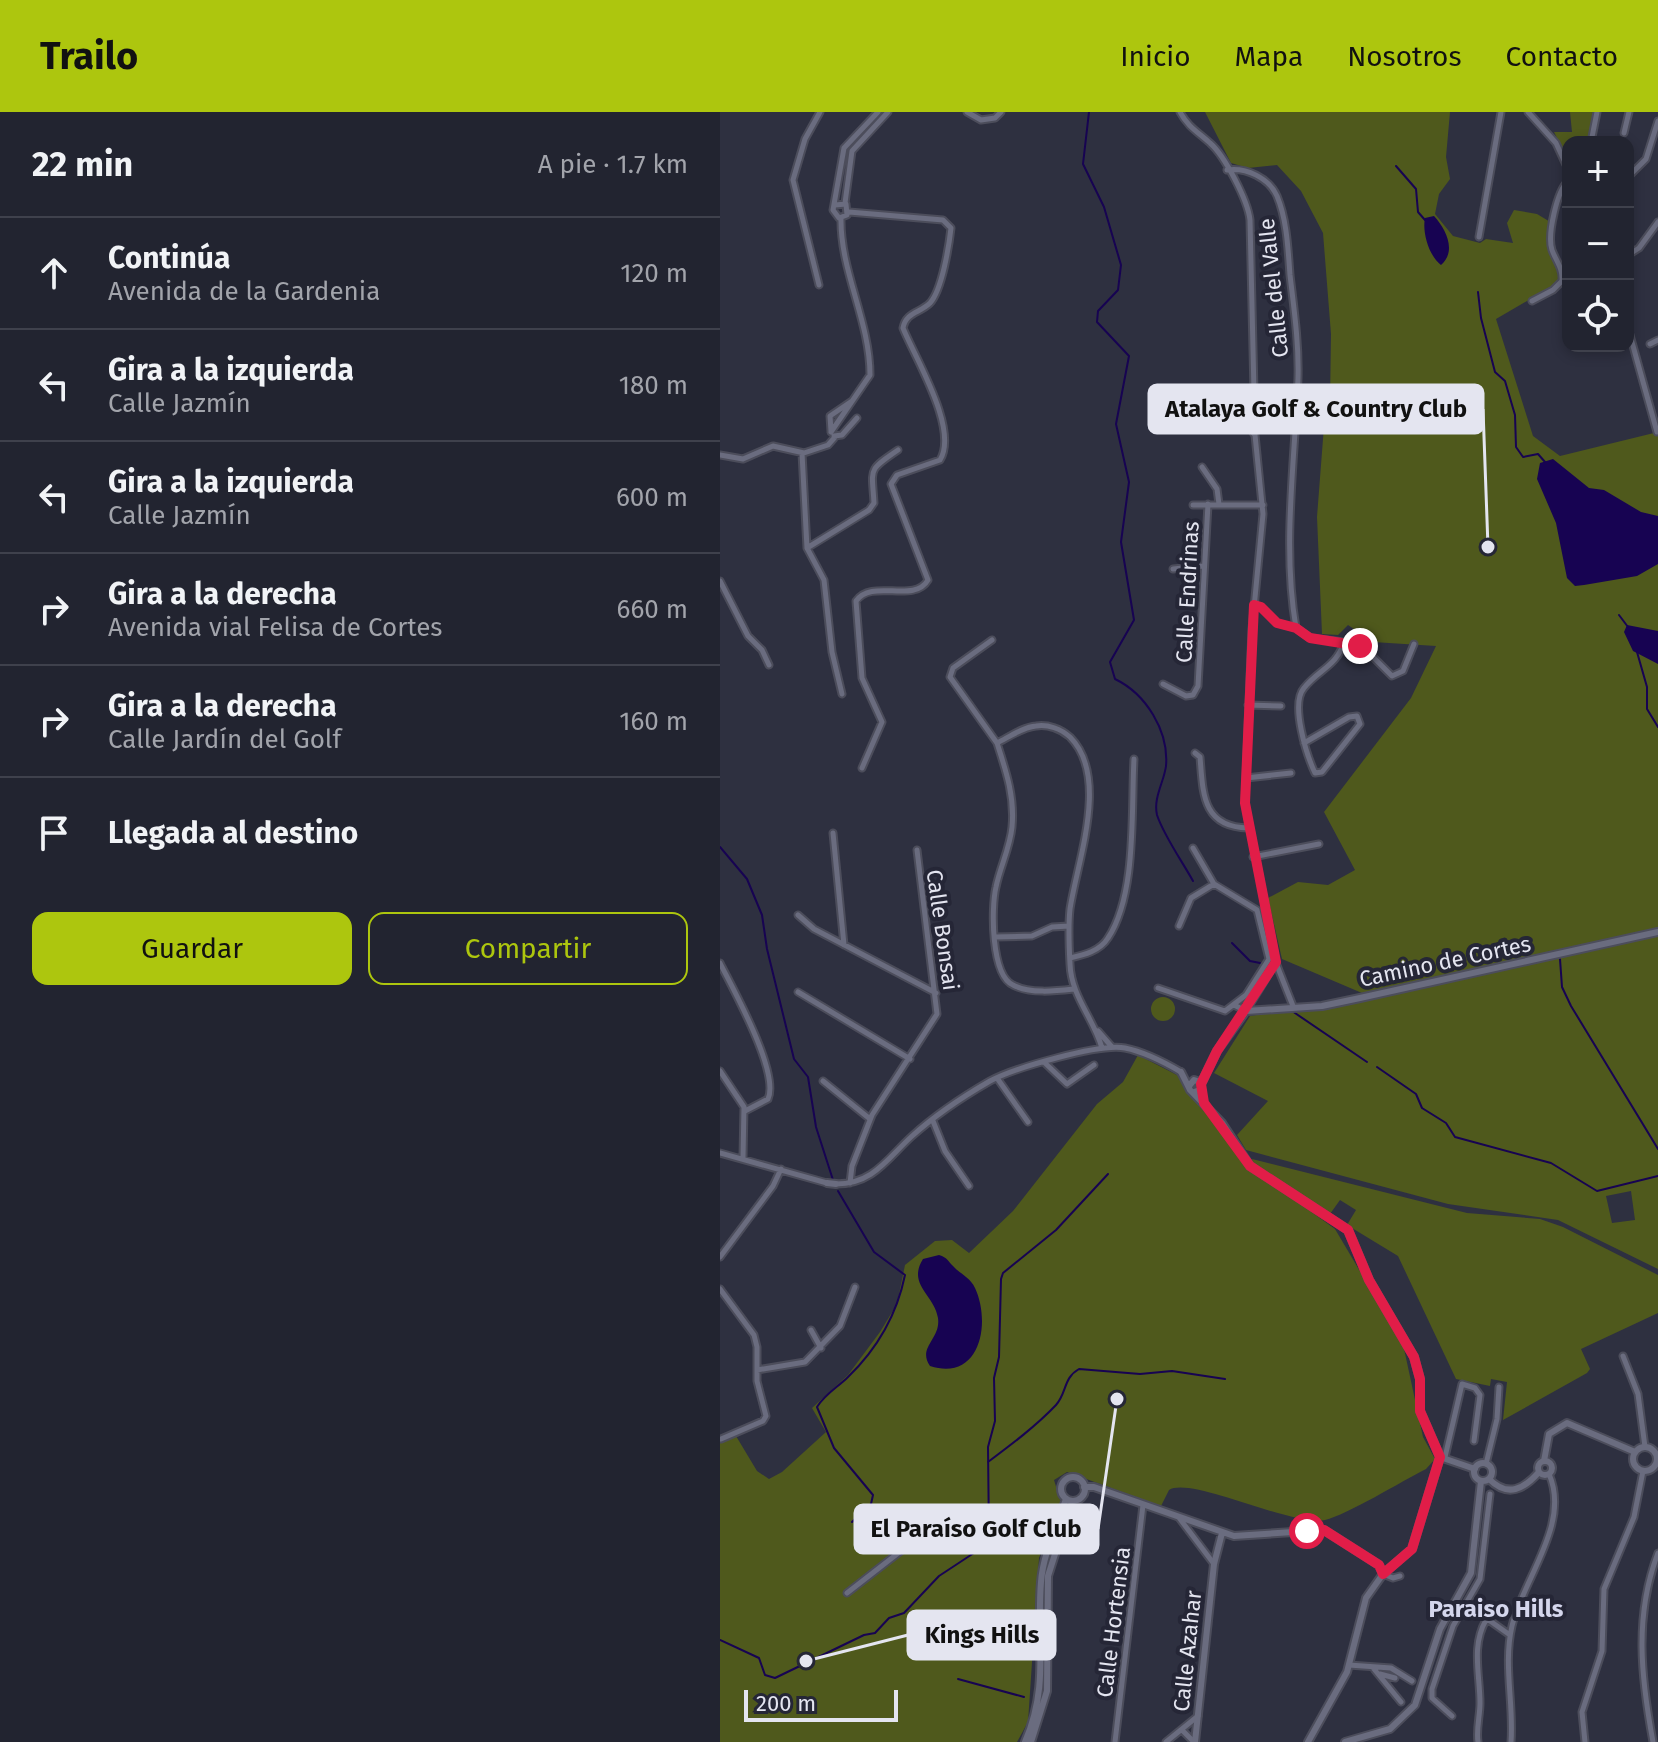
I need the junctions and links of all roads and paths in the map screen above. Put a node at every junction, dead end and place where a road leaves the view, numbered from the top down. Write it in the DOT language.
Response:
graph roads {
  1 [pos="820,112"];
  2 [pos="878,112"];
  3 [pos="888,112"];
  4 [pos="967,112"];
  5 [pos="1001,112"];
  6 [pos="1180,112"];
  7 [pos="1501,112"];
  8 [pos="1528,112"];
  9 [pos="1597,112"];
  10 [pos="1629,112"];
  11 [pos="1658,121"];
  12 [pos="1624,133"];
  13 [pos="1592,136"];
  14 [pos="1562,156"];
  15 [pos="1227,170"];
  16 [pos="1634,171"];
  17 [pos="1562,192"];
  18 [pos="846,204"];
  19 [pos="835,205"];
  20 [pos="849,212"];
  21 [pos="841,218"];
  22 [pos="1658,222"];
  23 [pos="1479,237"];
  24 [pos="1634,251"];
  25 [pos="819,285"];
  26 [pos="1532,301"];
  27 [pos="1658,340"];
  28 [pos="1650,344"];
  29 [pos="1634,350"];
  30 [pos="857,418"];
  31 [pos="1155,426"];
  32 [pos="1657,432"];
  33 [pos="834,434"];
  34 [pos="1255,435"];
  35 [pos="898,450"];
  36 [pos="802,453"];
  37 [pos="720,455"];
  38 [pos="1202,467"];
  39 [pos="1208,504"];
  40 [pos="1219,504"];
  41 [pos="1193,505"];
  42 [pos="1263,505"];
  43 [pos="807,548"];
  44 [pos="1203,566"];
  45 [pos="1173,569"];
  46 [pos="720,581"];
  47 [pos="1254,605"];
  48 [pos="1296,628"];
  49 [pos="992,640"];
  50 [pos="1344,642"];
  51 [pos="1414,644"];
  52 [pos="769,665"];
  53 [pos="1163,684"];
  54 [pos="842,694"];
  55 [pos="1248,705"];
  56 [pos="1281,706"];
  57 [pos="997,743"];
  58 [pos="1304,743"];
  59 [pos="1195,753"];
  60 [pos="1134,759"];
  61 [pos="862,768"];
  62 [pos="1291,773"];
  63 [pos="1246,778"];
  64 [pos="1248,828"];
  65 [pos="833,833"];
  66 [pos="1319,844"];
  67 [pos="1193,848"];
  68 [pos="917,850"];
  69 [pos="1253,857"];
  70 [pos="1214,884"];
  71 [pos="798,915"];
  72 [pos="1069,926"];
  73 [pos="1179,926"];
  74 [pos="1658,932"];
  75 [pos="995,937"];
  76 [pos="844,945"];
  77 [pos="1070,958"];
  78 [pos="1276,962"];
  79 [pos="720,963"];
  80 [pos="1158,988"];
  81 [pos="1074,989"];
  82 [pos="798,992"];
  83 [pos="936,993"];
  84 [pos="1236,1006"];
  85 [pos="1293,1006"];
  86 [pos="1246,1011"];
  87 [pos="1097,1030"];
  88 [pos="1112,1047"];
  89 [pos="1102,1048"];
  90 [pos="910,1059"];
  91 [pos="1045,1063"];
  92 [pos="1094,1065"];
  93 [pos="720,1071"];
  94 [pos="1181,1072"];
  95 [pos="997,1078"];
  96 [pos="823,1081"];
  97 [pos="1196,1085"];
  98 [pos="745,1111"];
  99 [pos="870,1119"];
  100 [pos="933,1121"];
  101 [pos="1028,1122"];
  102 [pos="720,1153"];
  103 [pos="743,1157"];
  104 [pos="781,1169"];
  105 [pos="827,1183"];
  106 [pos="850,1183"];
  107 [pos="836,1184"];
  108 [pos="969,1186"];
  109 [pos="720,1257"];
  110 [pos="855,1287"];
  111 [pos="720,1289"];
  112 [pos="811,1330"];
  113 [pos="821,1348"];
  114 [pos="1623,1356"];
  115 [pos="757,1370"];
  116 [pos="1499,1387"];
  117 [pos="721,1439"];
  118 [pos="1474,1441"];
  119 [pos="1645,1447"];
  120 [pos="1635,1452"];
  121 [pos="1442,1457"];
  122 [pos="1544,1461"];
  123 [pos="1486,1464"];
  124 [pos="1475,1469"];
  125 [pos="1647,1470"];
  126 [pos="1539,1472"];
  127 [pos="1549,1474"];
  128 [pos="1658,1478"];
  129 [pos="1489,1479"];
  130 [pos="1481,1481"];
  131 [pos="1084,1487"];
  132 [pos="1490,1494"];
  133 [pos="1069,1500"];
  134 [pos="1143,1505"];
  135 [pos="1180,1519"];
  136 [pos="1222,1533"];
  137 [pos="915,1540"];
  138 [pos="1658,1553"];
  139 [pos="1214,1564"];
  140 [pos="1383,1574"];
  141 [pos="1400,1576"];
  142 [pos="847,1593"];
  143 [pos="1466,1604"];
  144 [pos="1486,1620"];
  145 [pos="1512,1624"];
  146 [pos="1496,1625"];
  147 [pos="1510,1635"];
  148 [pos="1349,1665"];
  149 [pos="1373,1668"];
  150 [pos="1379,1673"];
  151 [pos="1395,1678"];
  152 [pos="1412,1681"];
  153 [pos="1401,1702"];
  154 [pos="1198,1716"];
  155 [pos="1452,1716"];
  156 [pos="1182,1730"];
  157 [pos="1362,1740"];
  158 [pos="1025,1742"];
  159 [pos="1031,1742"];
  160 [pos="1115,1742"];
  161 [pos="1166,1742"];
  162 [pos="1194,1742"];
  163 [pos="1308,1742"];
  164 [pos="1345,1742"];
  165 [pos="1478,1742"];
  166 [pos="1511,1742"];
  167 [pos="1585,1742"];
  168 [pos="1653,1742"];
  1 -- 25 [label="street"];
  2 -- 19 [label="street"];
  3 -- 18 [label="street"];
  4 -- 5 [label="street"];
  6 -- 15 [label="street"];
  7 -- 23 [label="street"];
  8 -- 14 [label="street"];
  9 -- 13 [label="street"];
  10 -- 12 [label="street"];
  11 -- 16 [label="street"];
  15 -- 34 [label="street"];
  15 -- 48 [label="street, Calle del Valle"];
  17 -- 26 [label="street"];
  18 -- 19 [label="street"];
  18 -- 20 [label="street"];
  19 -- 21 [label="street"];
  20 -- 21 [label="street"];
  20 -- 61 [label="street"];
  21 -- 33 [label="street"];
  22 -- 24 [label="street"];
  27 -- 28 [label="street"];
  29 -- 32 [label="street"];
  30 -- 33 [label="street"];
  31 -- 34 [label="street"];
  33 -- 36 [label="street"];
  34 -- 42 [label="street"];
  35 -- 43 [label="street"];
  36 -- 37 [label="street"];
  36 -- 43 [label="street"];
  38 -- 40 [label="street"];
  39 -- 40 [label="street"];
  39 -- 41 [label="street"];
  39 -- 44 [label="street, Calle Endrinas"];
  40 -- 42 [label="street"];
  42 -- 47 [label="street"];
  43 -- 54 [label="street"];
  44 -- 45 [label="street"];
  44 -- 53 [label="street, Calle Endrinas"];
  46 -- 52 [label="street"];
  47 -- 48 [label="street"];
  47 -- 55 [label="street"];
  48 -- 50 [label="street"];
  49 -- 57 [label="street"];
  50 -- 51 [label="street"];
  50 -- 58 [label="street"];
  55 -- 56 [label="street"];
  55 -- 63 [label="street"];
  57 -- 72 [label="street"];
  57 -- 75 [label="street"];
  58 -- 58 [label="street"];
  59 -- 64 [label="street"];
  60 -- 77 [label="street"];
  62 -- 63 [label="street"];
  63 -- 64 [label="street"];
  64 -- 69 [label="street"];
  65 -- 76 [label="street"];
  66 -- 69 [label="street"];
  67 -- 70 [label="street"];
  68 -- 83 [label="street, Calle Bonsai"];
  69 -- 78 [label="street"];
  70 -- 73 [label="street"];
  70 -- 84 [label="street"];
  71 -- 76 [label="street"];
  72 -- 75 [label="street"];
  72 -- 77 [label="street"];
  74 -- 85 [label="street, Camino de Cortes"];
  75 -- 81 [label="street"];
  76 -- 83 [label="street"];
  77 -- 81 [label="street"];
  78 -- 85 [label="street"];
  78 -- 86 [label="street"];
  79 -- 98 [label="street"];
  80 -- 84 [label="street"];
  81 -- 87 [label="street"];
  82 -- 90 [label="street"];
  83 -- 90 [label="street, Calle Bonsai"];
  84 -- 86 [label="street"];
  85 -- 86 [label="street, Camino de Cortes"];
  86 -- 97 [label="street"];
  87 -- 88 [label="street"];
  87 -- 89 [label="street"];
  88 -- 89 [label="street"];
  88 -- 94 [label="street"];
  89 -- 91 [label="street"];
  90 -- 99 [label="street, Calle Bonsai"];
  91 -- 92 [label="street"];
  91 -- 95 [label="street"];
  93 -- 98 [label="street"];
  94 -- 97 [label="street"];
  95 -- 100 [label="street"];
  95 -- 101 [label="street"];
  96 -- 99 [label="street"];
  97 -- 121 [label="street"];
  98 -- 103 [label="street"];
  99 -- 106 [label="street, Calle Bonsai"];
  100 -- 106 [label="street"];
  100 -- 108 [label="street"];
  102 -- 103 [label="street"];
  103 -- 104 [label="street"];
  104 -- 105 [label="street"];
  104 -- 109 [label="street"];
  105 -- 107 [label="street"];
  106 -- 107 [label="street"];
  110 -- 113 [label="street"];
  111 -- 115 [label="street"];
  112 -- 113 [label="street"];
  113 -- 115 [label="street"];
  114 -- 119 [label="street"];
  115 -- 117 [label="street"];
  116 -- 123 [label="street"];
  118 -- 121 [label="street"];
  119 -- 120 [label="street"];
  119 -- 125 [label="street"];
  120 -- 122 [label="street"];
  120 -- 125 [label="street"];
  121 -- 124 [label="street"];
  121 -- 140 [label="street"];
  122 -- 126 [label="street"];
  122 -- 127 [label="street"];
  123 -- 124 [label="street"];
  123 -- 129 [label="street"];
  124 -- 130 [label="street"];
  125 -- 128 [label="street"];
  125 -- 167 [label="street"];
  126 -- 127 [label="street"];
  126 -- 129 [label="street"];
  127 -- 145 [label="street"];
  129 -- 130 [label="street"];
  130 -- 157 [label="street"];
  131 -- 133 [label="street"];
  131 -- 133 [label="street"];
  131 -- 134 [label="street"];
  132 -- 143 [label="street"];
  133 -- 158 [label="street"];
  133 -- 159 [label="street"];
  134 -- 135 [label="street"];
  134 -- 160 [label="street, Calle Hortensia"];
  135 -- 136 [label="street"];
  135 -- 139 [label="street, Calle Azahar"];
  136 -- 139 [label="street, Calle Azahar"];
  136 -- 140 [label="street"];
  137 -- 142 [label="street"];
  138 -- 168 [label="street"];
  139 -- 154 [label="street, Calle Azahar"];
  140 -- 141 [label="street"];
  140 -- 148 [label="street"];
  143 -- 144 [label="street"];
  143 -- 155 [label="street"];
  144 -- 146 [label="street"];
  144 -- 165 [label="street"];
  145 -- 146 [label="street"];
  145 -- 147 [label="street"];
  146 -- 147 [label="street"];
  147 -- 166 [label="street"];
  148 -- 149 [label="street"];
  148 -- 163 [label="street"];
  149 -- 150 [label="street"];
  149 -- 152 [label="street"];
  150 -- 151 [label="street"];
  150 -- 153 [label="street"];
  154 -- 156 [label="street"];
  154 -- 162 [label="street, Calle Azahar"];
  156 -- 161 [label="street"];
  156 -- 162 [label="street"];
  157 -- 164 [label="street"];
}
